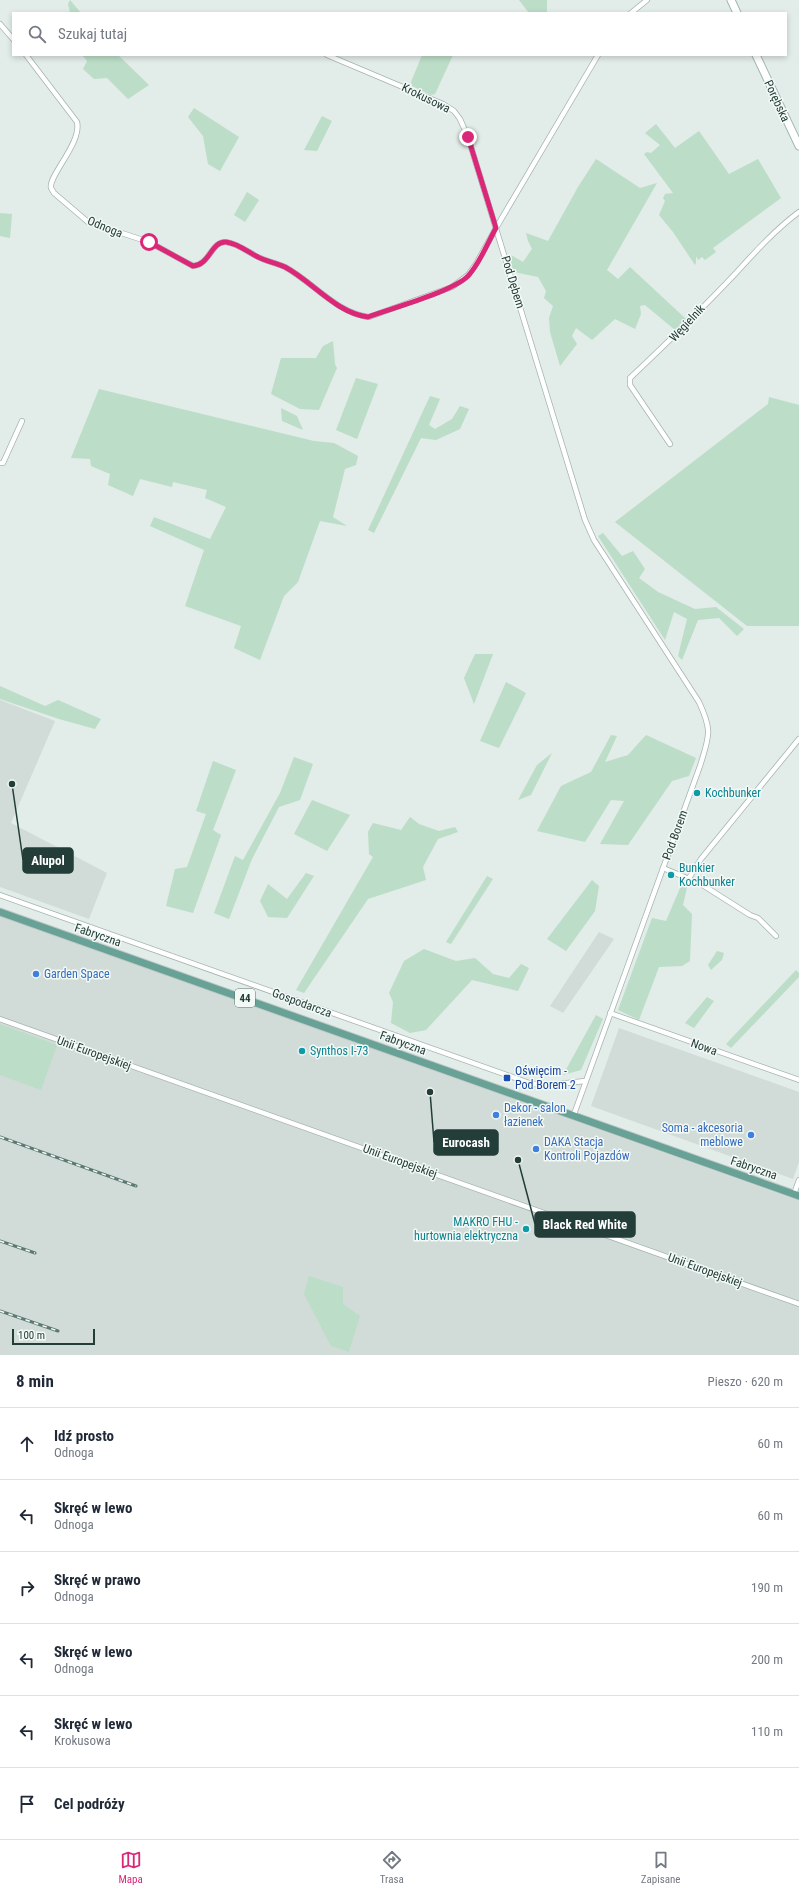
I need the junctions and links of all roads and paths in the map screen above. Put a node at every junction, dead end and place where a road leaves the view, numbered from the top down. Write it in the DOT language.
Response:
graph roads {
  1 [pos="647,0"];
  2 [pos="731,0"];
  3 [pos="632,12"];
  4 [pos="737,12"];
  5 [pos="0,24"];
  6 [pos="12,38"];
  7 [pos="27,56"];
  8 [pos="329,56"];
  9 [pos="597,56"];
  10 [pos="756,56"];
  11 [pos="799,146"];
  12 [pos="799,212"];
  13 [pos="496,228"];
  14 [pos="22,421"];
  15 [pos="670,444"];
  16 [pos="0,463"];
  17 [pos="581,505"];
  18 [pos="799,739"];
  19 [pos="663,868"];
  20 [pos="690,878"];
  21 [pos="0,895"];
  22 [pos="0,912"];
  23 [pos="776,936"];
  24 [pos="610,1013"];
  25 [pos="0,1019"];
  26 [pos="799,1080"];
  27 [pos="585,1081"];
  28 [pos="573,1117"];
  29 [pos="799,1180"];
  30 [pos="796,1195"];
  31 [pos="799,1304"];
  1 -- 3 [label="street"];
  2 -- 4 [label="street"];
  5 -- 6 [label="street"];
  7 -- 13 [label="street, Odnoga"];
  8 -- 13 [label="street, Krokusowa"];
  9 -- 13 [label="street"];
  10 -- 11 [label="street, Porębska"];
  12 -- 15 [label="street, Węgielnik"];
  13 -- 17 [label="street, Pod Dębem"];
  14 -- 16 [label="street"];
  17 -- 19 [label="street, Pod Borem"];
  18 -- 20 [label="street"];
  19 -- 20 [label="street"];
  19 -- 24 [label="street, Pod Borem"];
  20 -- 23 [label="street"];
  21 -- 27 [label="street, Gospodarcza"];
  22 -- 28 [label="main road, Fabryczna / 44"];
  24 -- 26 [label="street, Nowa"];
  24 -- 27 [label="street, Pod Borem"];
  25 -- 31 [label="street, Unii Europejskiej"];
  27 -- 28 [label="street, Pod Borem"];
  28 -- 30 [label="main road, Fabryczna / 44"];
  29 -- 30 [label="street"];
}
